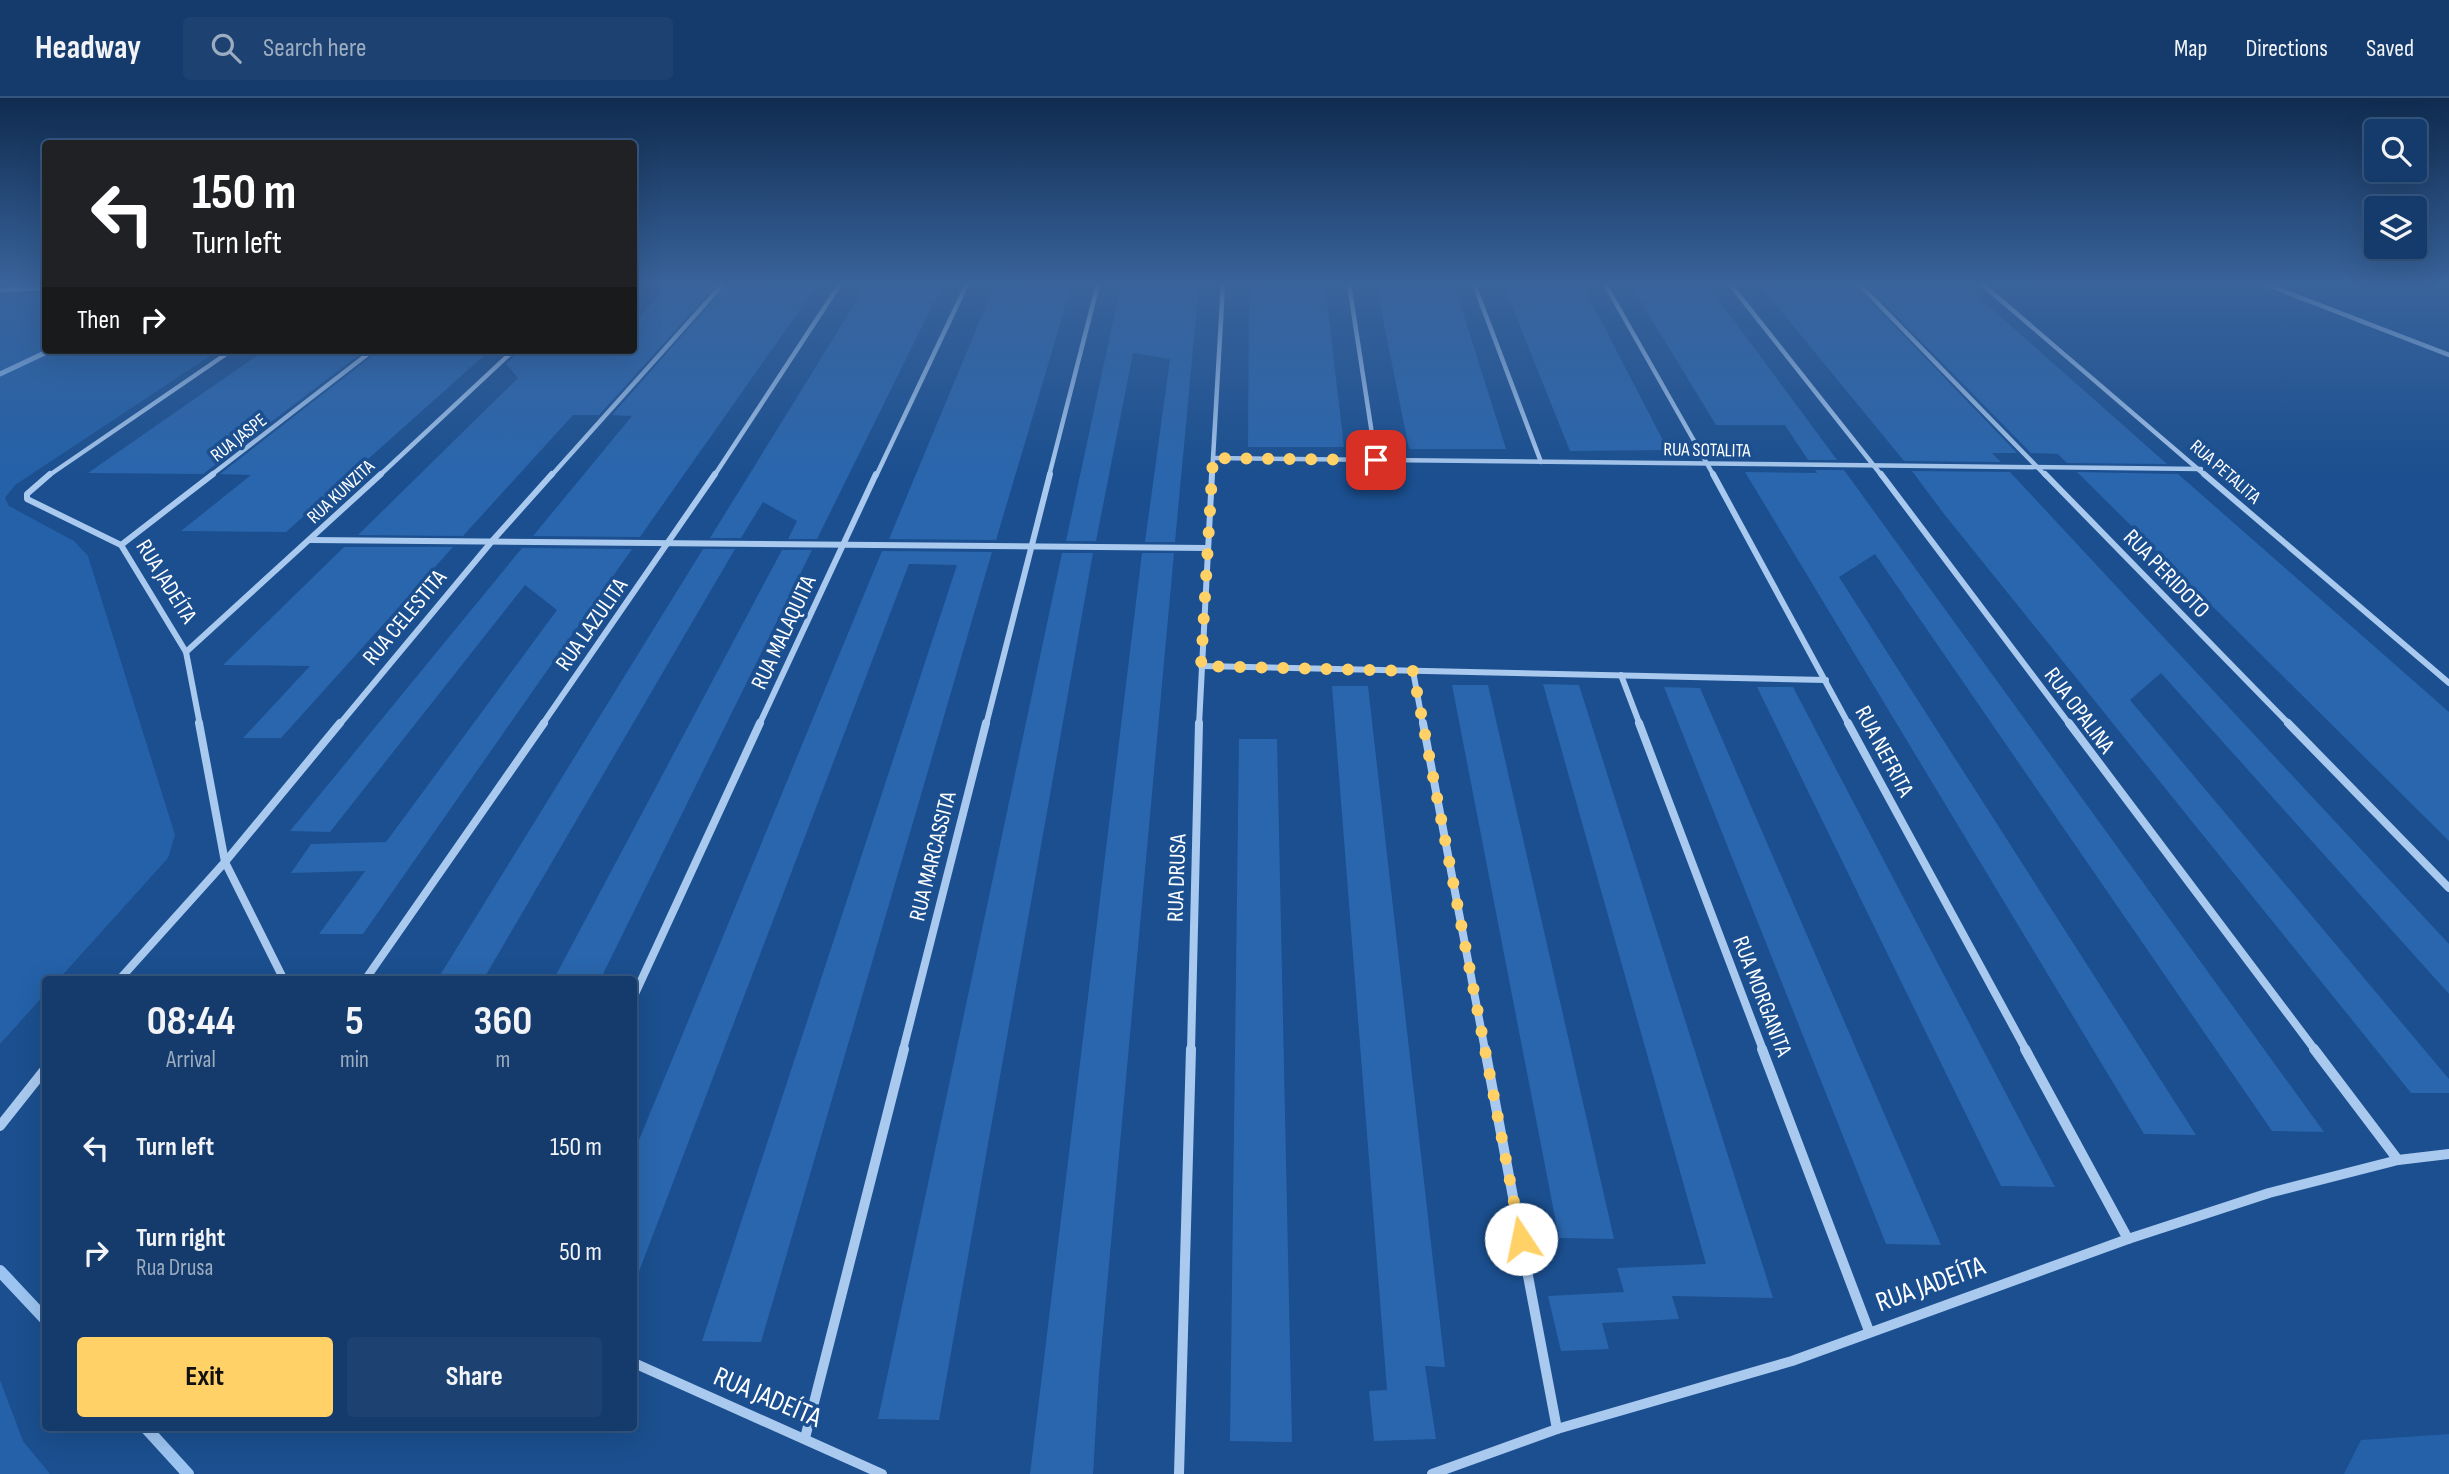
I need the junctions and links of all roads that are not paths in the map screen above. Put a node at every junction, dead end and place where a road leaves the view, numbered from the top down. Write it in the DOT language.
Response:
graph roads {
  1 [pos="665,348"];
  2 [pos="798,348"];
  3 [pos="936,348"];
  4 [pos="1081,348"];
  5 [pos="1219,348"];
  6 [pos="1359,348"];
  7 [pos="1498,348"];
  8 [pos="1642,348"];
  9 [pos="1781,348"];
  10 [pos="1923,348"];
  11 [pos="2058,348"];
  12 [pos="2431,348"];
  13 [pos="226,354"];
  14 [pos="368,354"];
  15 [pos="509,354"];
  16 [pos="2449,355"];
  17 [pos="1213,458"];
  18 [pos="1376,460"];
  19 [pos="1541,461"];
  20 [pos="1707,463"];
  21 [pos="1874,465"];
  22 [pos="2040,467"];
  23 [pos="2201,470"];
  24 [pos="310,540"];
  25 [pos="493,540"];
  26 [pos="670,542"];
  27 [pos="843,544"];
  28 [pos="121,545"];
  29 [pos="1030,545"];
  30 [pos="1208,548"];
  31 [pos="186,652"];
  32 [pos="1201,666"];
  33 [pos="1413,671"];
  34 [pos="1621,675"];
  35 [pos="1826,680"];
  36 [pos="2449,683"];
  37 [pos="225,862"];
  38 [pos="2449,888"];
  39 [pos="124,976"];
  40 [pos="282,976"];
  41 [pos="368,976"];
  42 [pos="637,990"];
  43 [pos="42,1074"];
  44 [pos="0,1126"];
  45 [pos="2449,1154"];
  46 [pos="2398,1160"];
  47 [pos="2128,1239"];
  48 [pos="1869,1331"];
  49 [pos="637,1364"];
  50 [pos="1557,1429"];
  51 [pos="805,1438"];
  52 [pos="882,1474"];
  53 [pos="1179,1474"];
  54 [pos="1432,1474"];
  1 -- 25 [label="street, RUA CELESTITA"];
  2 -- 26 [label="street, RUA LAZULITA"];
  3 -- 27 [label="street, RUA MALAQUITA"];
  4 -- 29 [label="street, RUA MARCASSITA"];
  5 -- 17 [label="street, RUA DRUSA"];
  6 -- 18 [label="street"];
  7 -- 19 [label="street"];
  8 -- 20 [label="street, RUA NEFRITA"];
  9 -- 21 [label="street, RUA OPALINA"];
  10 -- 22 [label="street, RUA PERIDOTO"];
  11 -- 23 [label="street, RUA PETALITA"];
  12 -- 16 [label="street"];
  13 -- 28 [label="street, RUA JADEÍTA"];
  14 -- 28 [label="street, RUA JASPE"];
  15 -- 24 [label="street, RUA KUNZITA"];
  17 -- 18 [label="street, RUA SOTALITA"];
  17 -- 30 [label="street, RUA DRUSA"];
  18 -- 19 [label="street, RUA SOTALITA"];
  19 -- 20 [label="street, RUA SOTALITA"];
  20 -- 21 [label="street, RUA SOTALITA"];
  20 -- 35 [label="street, RUA NEFRITA"];
  21 -- 22 [label="street, RUA SOTALITA"];
  21 -- 46 [label="street, RUA OPALINA"];
  22 -- 23 [label="street, RUA SOTALITA"];
  22 -- 38 [label="street, RUA PERIDOTO"];
  23 -- 36 [label="street, RUA PETALITA"];
  24 -- 25 [label="street"];
  24 -- 31 [label="street, RUA KUNZITA"];
  25 -- 26 [label="street"];
  25 -- 37 [label="street, RUA CELESTITA"];
  26 -- 27 [label="street"];
  26 -- 41 [label="street, RUA LAZULITA"];
  27 -- 29 [label="street"];
  27 -- 42 [label="street, RUA MALAQUITA"];
  28 -- 31 [label="street, RUA JADEÍTA"];
  29 -- 30 [label="street"];
  29 -- 51 [label="street, RUA MARCASSITA"];
  30 -- 32 [label="street, RUA DRUSA"];
  31 -- 37 [label="street, RUA JADEÍTA"];
  32 -- 33 [label="street"];
  32 -- 53 [label="street, RUA DRUSA"];
  33 -- 34 [label="street"];
  33 -- 50 [label="street"];
  34 -- 35 [label="street"];
  34 -- 48 [label="street, RUA MORGANITA"];
  35 -- 47 [label="street, RUA NEFRITA"];
  37 -- 39 [label="street, RUA CELESTITA"];
  37 -- 40 [label="street, RUA JADEÍTA"];
  43 -- 44 [label="street"];
  45 -- 46 [label="street, RUA JADEÍTA"];
  46 -- 47 [label="street, RUA JADEÍTA"];
  47 -- 48 [label="street, RUA JADEÍTA"];
  48 -- 50 [label="street, RUA JADEÍTA"];
  49 -- 51 [label="street, RUA JADEÍTA"];
  50 -- 54 [label="street, RUA JADEÍTA"];
  51 -- 52 [label="street, RUA JADEÍTA"];
}
